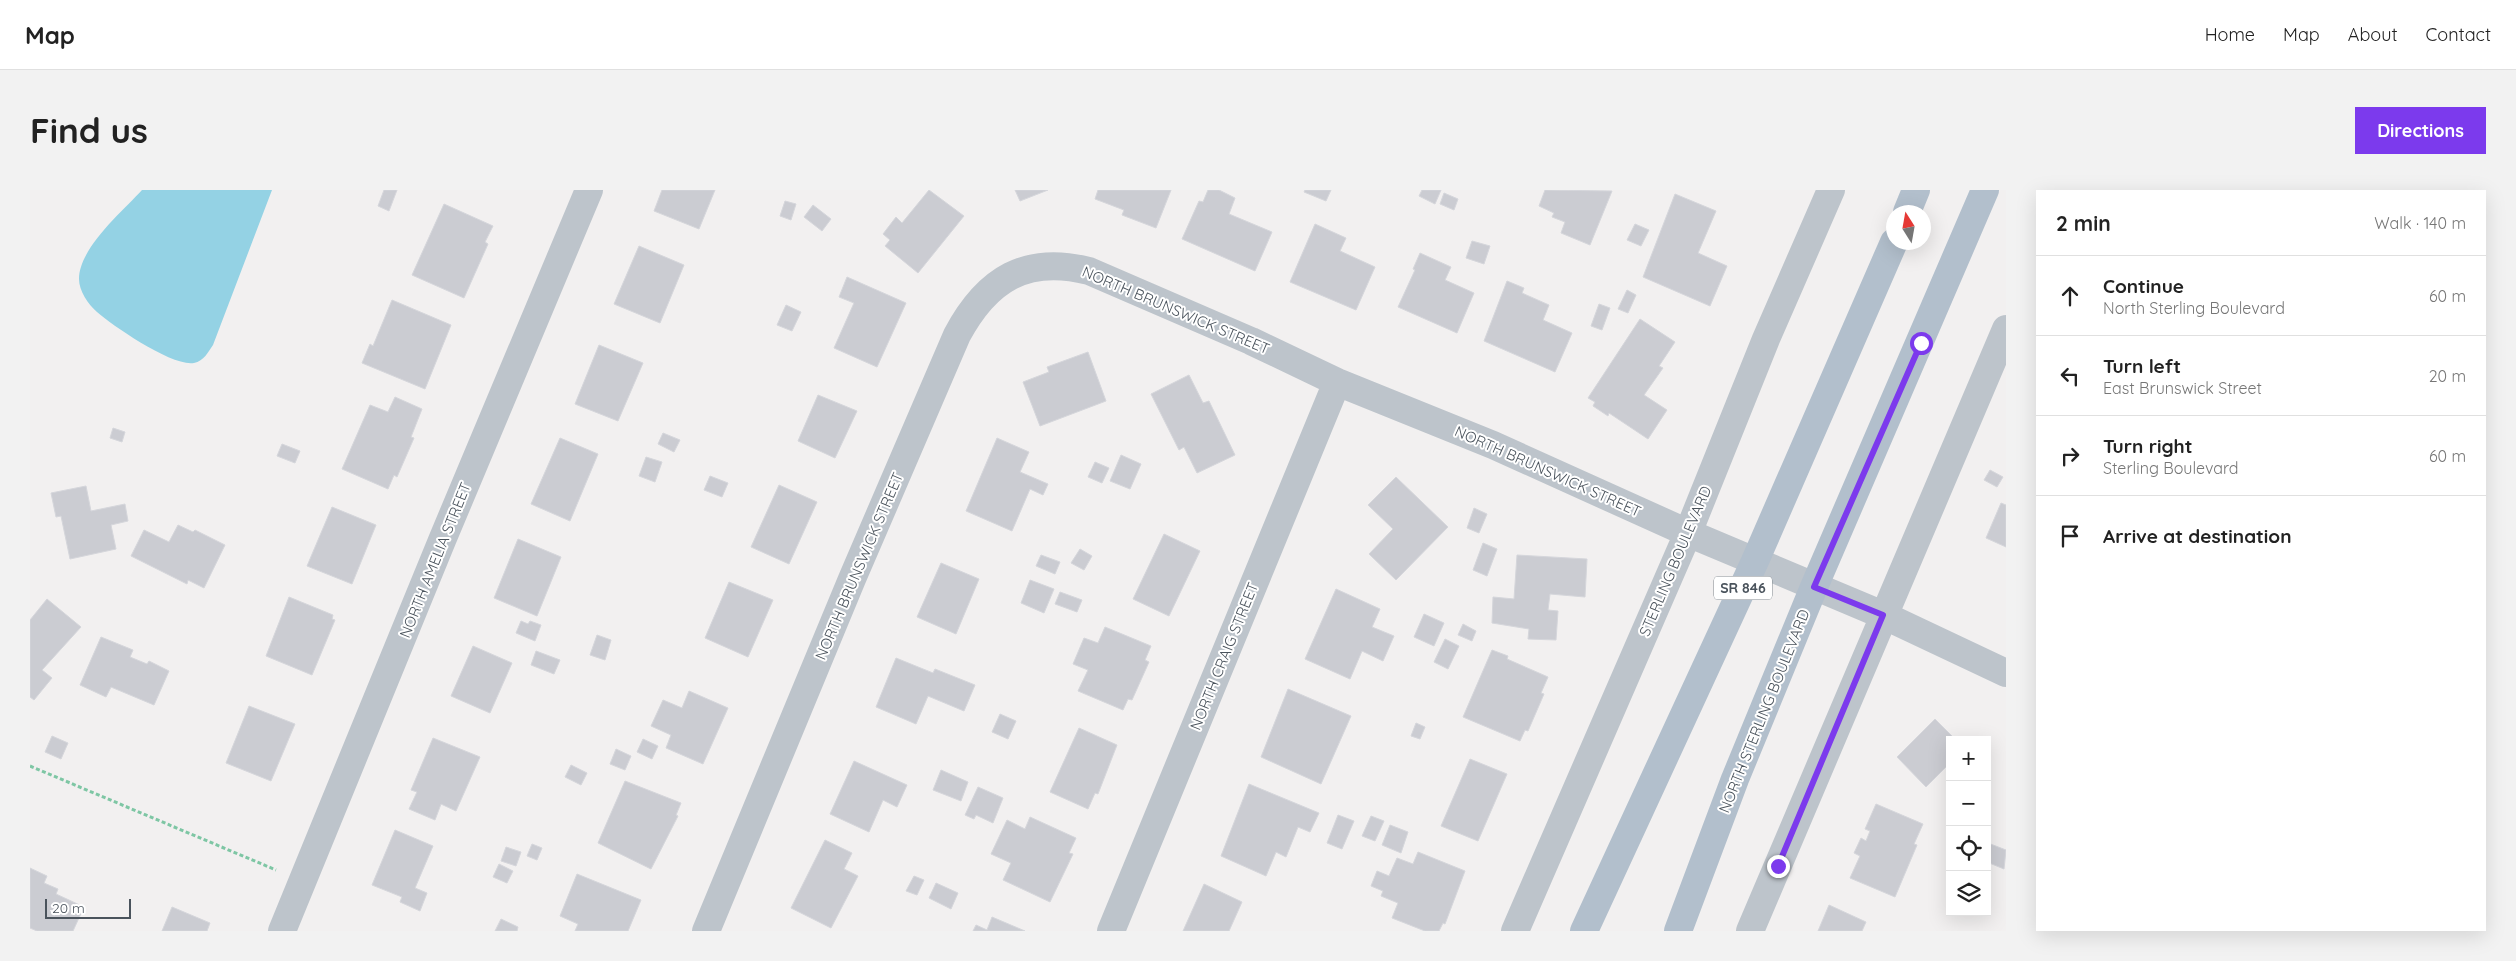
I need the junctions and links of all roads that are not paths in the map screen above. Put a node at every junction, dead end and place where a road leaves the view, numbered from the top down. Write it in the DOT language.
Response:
graph roads {
  1 [pos="589,190"];
  2 [pos="1831,190"];
  3 [pos="1916,190"];
  4 [pos="1985,190"];
  5 [pos="1910,205"];
  6 [pos="1891,250"];
  7 [pos="2006,329"];
  8 [pos="1337,382"];
  9 [pos="1688,533"];
  10 [pos="1755,561"];
  11 [pos="1814,587"];
  12 [pos="1883,615"];
  13 [pos="2006,673"];
  14 [pos="282,931"];
  15 [pos="706,931"];
  16 [pos="1110,931"];
  17 [pos="1515,931"];
  18 [pos="1584,931"];
  19 [pos="1678,931"];
  20 [pos="1750,931"];
  1 -- 14 [label="street, NORTH AMELIA STREET"];
  2 -- 9 [label="street, STERLING BOULEVARD"];
  3 -- 5 [label="main road"];
  4 -- 11 [label="main road, NORTH STERLING BOULEVARD"];
  6 -- 10 [label="main road, SR 846"];
  7 -- 12 [label="street"];
  8 -- 9 [label="street, NORTH BRUNSWICK STREET"];
  8 -- 15 [label="street, NORTH BRUNSWICK STREET"];
  8 -- 16 [label="street, NORTH CRAIG STREET"];
  9 -- 10 [label="street, NORTH BRUNSWICK STREET"];
  9 -- 17 [label="street, STERLING BOULEVARD"];
  10 -- 11 [label="street, NORTH BRUNSWICK STREET"];
  10 -- 18 [label="main road, SR 846"];
  11 -- 12 [label="street, NORTH BRUNSWICK STREET"];
  11 -- 19 [label="main road, NORTH STERLING BOULEVARD"];
  12 -- 13 [label="street, NORTH BRUNSWICK STREET"];
  12 -- 20 [label="street"];
}
